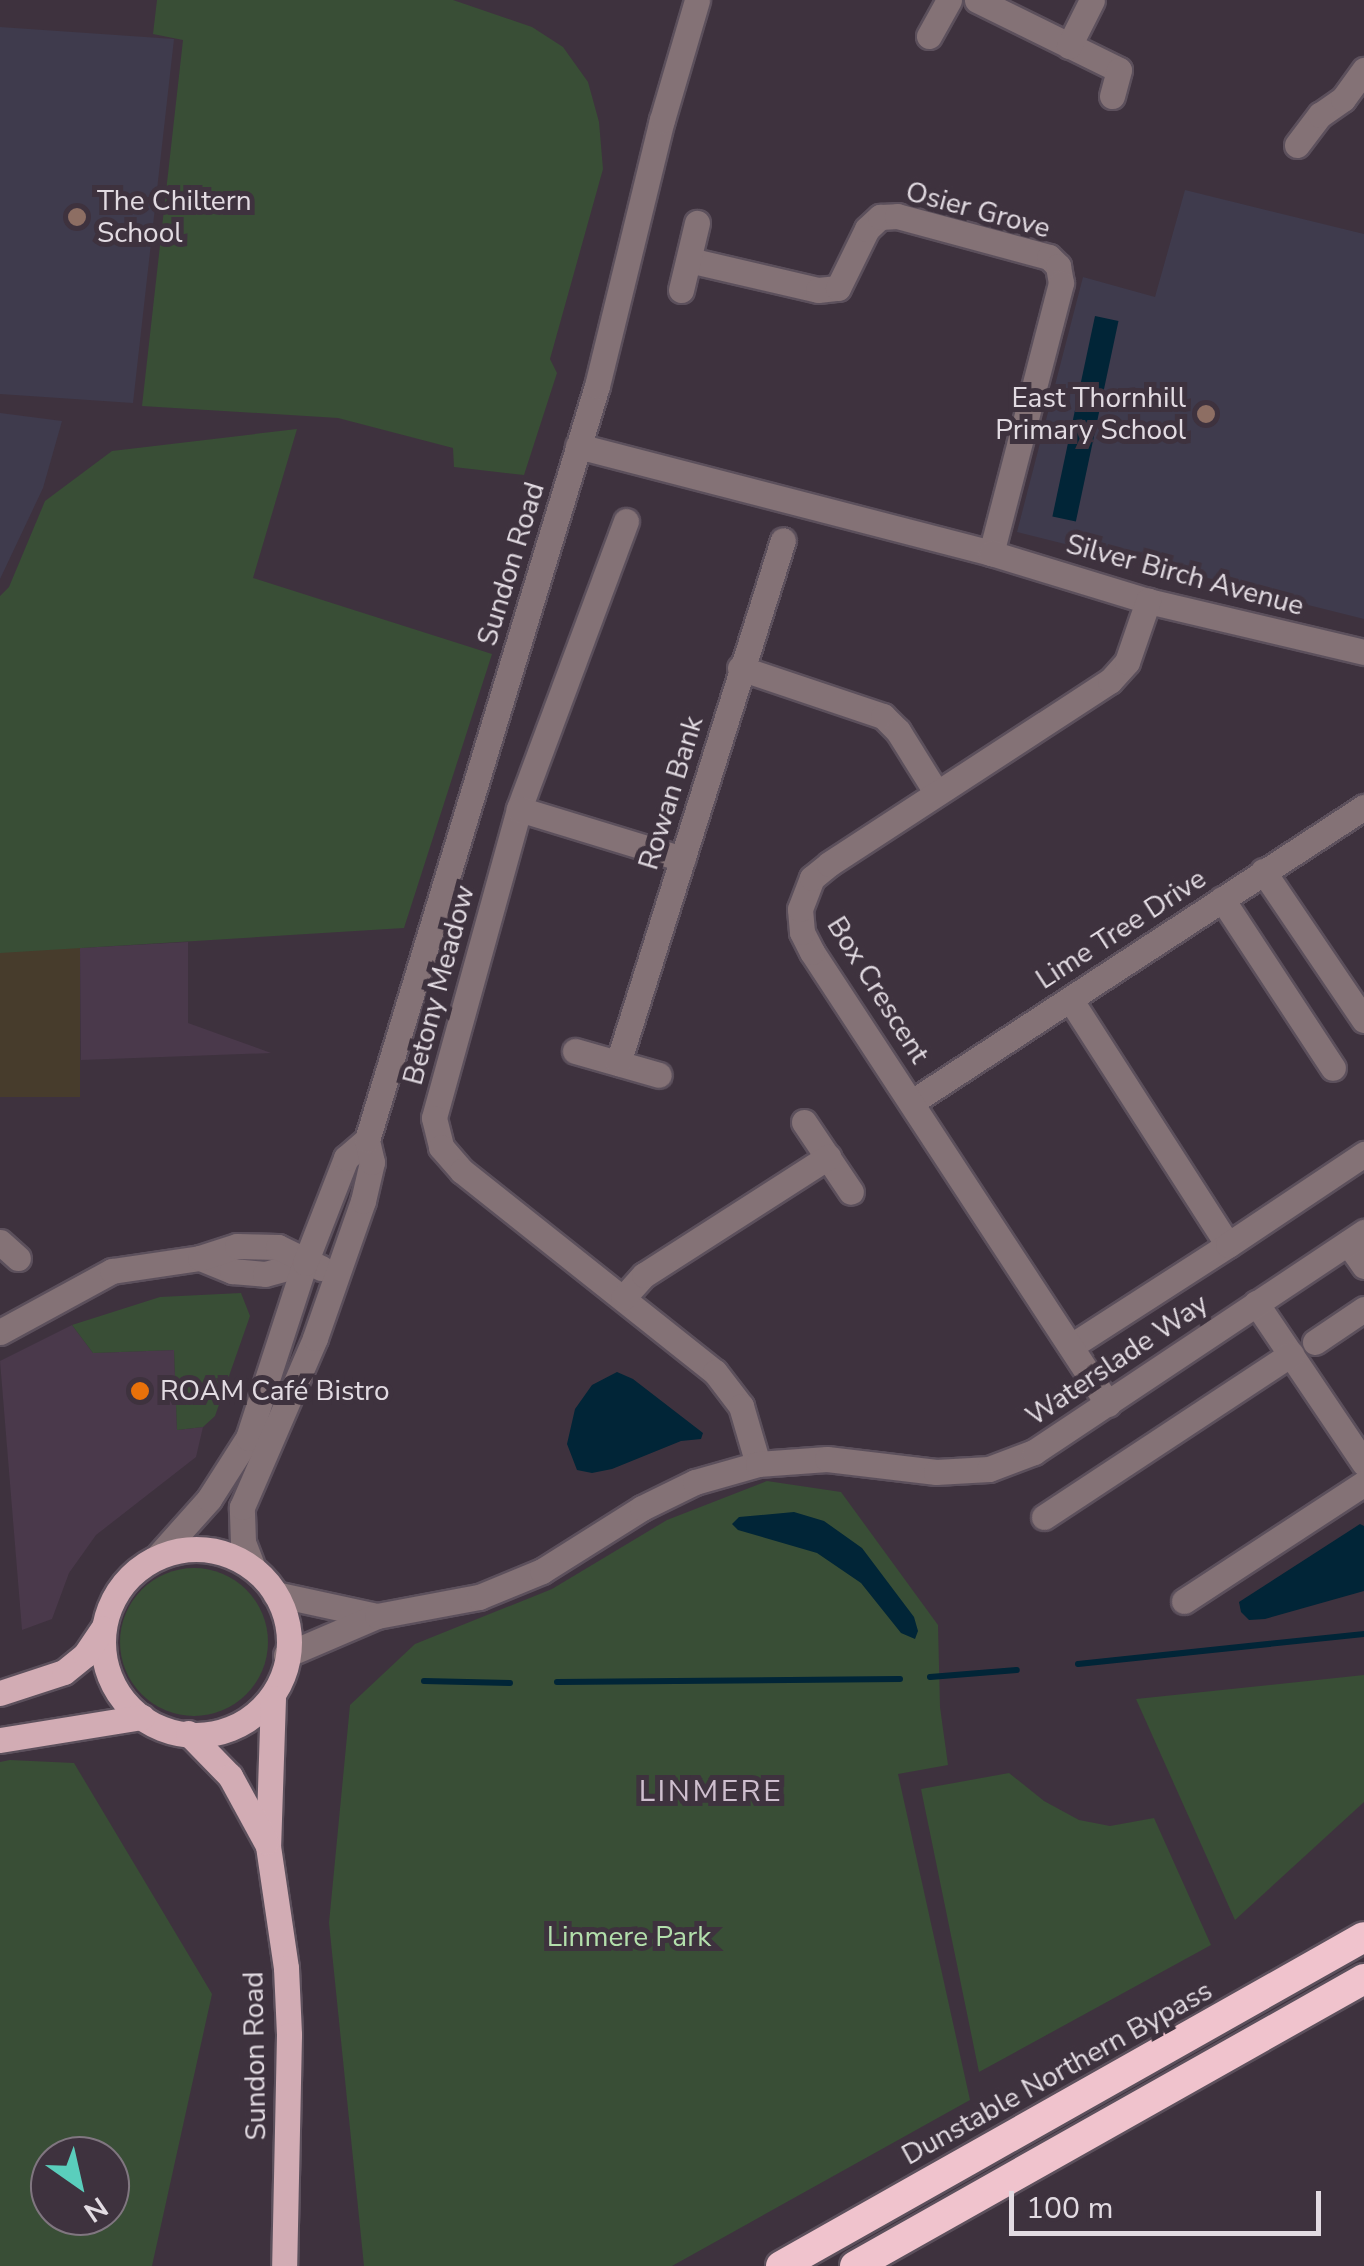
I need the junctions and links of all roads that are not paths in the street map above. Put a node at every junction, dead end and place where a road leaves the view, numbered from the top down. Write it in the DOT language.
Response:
graph roads {
  1 [pos="697,0"];
  2 [pos="949,0"];
  3 [pos="977,0"];
  4 [pos="1092,0"];
  5 [pos="929,36"];
  6 [pos="1068,46"];
  7 [pos="1364,70"];
  8 [pos="1112,96"];
  9 [pos="1297,145"];
  10 [pos="696,223"];
  11 [pos="688,260"];
  12 [pos="681,290"];
  13 [pos="578,446"];
  14 [pos="626,521"];
  15 [pos="783,540"];
  16 [pos="991,553"];
  17 [pos="1148,601"];
  18 [pos="1364,652"];
  19 [pos="740,668"];
  20 [pos="936,792"];
  21 [pos="1364,806"];
  22 [pos="519,809"];
  23 [pos="682,858"];
  24 [pos="1263,871"];
  25 [pos="1222,898"];
  26 [pos="1070,999"];
  27 [pos="1364,1020"];
  28 [pos="575,1051"];
  29 [pos="618,1063"];
  30 [pos="1333,1068"];
  31 [pos="659,1076"];
  32 [pos="912,1102"];
  33 [pos="804,1122"];
  34 [pos="367,1140"];
  35 [pos="1364,1154"];
  36 [pos="828,1157"];
  37 [pos="851,1192"];
  38 [pos="1356,1238"];
  39 [pos="1228,1246"];
  40 [pos="305,1263"];
  41 [pos="1364,1266"];
  42 [pos="338,1273"];
  43 [pos="624,1298"];
  44 [pos="1256,1302"];
  45 [pos="1364,1309"];
  46 [pos="0,1332"];
  47 [pos="1314,1342"];
  48 [pos="1070,1346"];
  49 [pos="1291,1354"];
  50 [pos="1108,1404"];
  51 [pos="1364,1463"];
  52 [pos="758,1464"];
  53 [pos="1364,1482"];
  54 [pos="1044,1517"];
  55 [pos="159,1555"];
  56 [pos="250,1563"];
  57 [pos="275,1594"];
  58 [pos="1184,1601"];
  59 [pos="376,1616"];
  60 [pos="103,1628"];
  61 [pos="286,1655"];
  62 [pos="0,1693"];
  63 [pos="273,1698"];
  64 [pos="142,1717"];
  65 [pos="188,1733"];
  66 [pos="0,1740"];
  67 [pos="268,1846"];
  68 [pos="1364,1937"];
  69 [pos="1364,1980"];
  70 [pos="284,2266"];
  71 [pos="781,2266"];
  72 [pos="855,2266"];
  1 -- 13 [label="street, Sundon Road"];
  2 -- 5 [label="street"];
  3 -- 6 [label="street"];
  4 -- 6 [label="street"];
  6 -- 8 [label="street"];
  7 -- 9 [label="street"];
  10 -- 11 [label="street"];
  11 -- 12 [label="street"];
  11 -- 16 [label="street, Osier Grove"];
  13 -- 16 [label="street, Silver Birch Avenue"];
  13 -- 34 [label="street, Sundon Road"];
  14 -- 22 [label="street, Betony Meadow"];
  15 -- 19 [label="street, Rowan Bank"];
  16 -- 17 [label="street, Silver Birch Avenue"];
  17 -- 18 [label="street, Silver Birch Avenue"];
  17 -- 20 [label="street, Box Crescent"];
  19 -- 20 [label="street"];
  19 -- 23 [label="street, Rowan Bank"];
  20 -- 32 [label="street, Box Crescent"];
  21 -- 24 [label="street, Lime Tree Drive"];
  22 -- 23 [label="street"];
  22 -- 43 [label="street, Betony Meadow"];
  23 -- 29 [label="street, Rowan Bank"];
  24 -- 25 [label="street, Lime Tree Drive"];
  24 -- 27 [label="street"];
  25 -- 26 [label="street, Lime Tree Drive"];
  25 -- 30 [label="street"];
  26 -- 32 [label="street, Lime Tree Drive"];
  26 -- 39 [label="street"];
  28 -- 29 [label="street"];
  29 -- 31 [label="street"];
  32 -- 48 [label="street, Box Crescent"];
  33 -- 36 [label="street"];
  34 -- 40 [label="street, Sundon Road"];
  34 -- 42 [label="street, Sundon Road"];
  35 -- 39 [label="street"];
  36 -- 37 [label="street"];
  36 -- 43 [label="street"];
  38 -- 41 [label="street"];
  38 -- 44 [label="street, Waterslade Way"];
  39 -- 48 [label="street"];
  40 -- 42 [label="street"];
  40 -- 46 [label="street"];
  40 -- 55 [label="street, Sundon Road"];
  42 -- 56 [label="street, Sundon Road"];
  43 -- 52 [label="street, Betony Meadow"];
  44 -- 49 [label="street"];
  44 -- 50 [label="street, Waterslade Way"];
  45 -- 47 [label="street"];
  48 -- 50 [label="street, Box Crescent"];
  49 -- 51 [label="street"];
  49 -- 54 [label="street"];
  50 -- 52 [label="street, Waterslade Way"];
  52 -- 59 [label="street, Waterslade Way"];
  53 -- 58 [label="street"];
  55 -- 56 [label="main road"];
  55 -- 60 [label="main road"];
  56 -- 57 [label="main road"];
  57 -- 59 [label="street, Waterslade Way"];
  57 -- 61 [label="main road"];
  59 -- 61 [label="street, Waterslade Way"];
  60 -- 62 [label="main road"];
  60 -- 64 [label="main road"];
  61 -- 63 [label="main road"];
  63 -- 65 [label="main road"];
  63 -- 67 [label="main road, Sundon Road"];
  64 -- 65 [label="main road"];
  64 -- 66 [label="main road"];
  65 -- 67 [label="main road, Sundon Road"];
  67 -- 70 [label="main road, Sundon Road"];
  68 -- 71 [label="highway, Dunstable Northern Bypass"];
  69 -- 72 [label="highway"];
}
